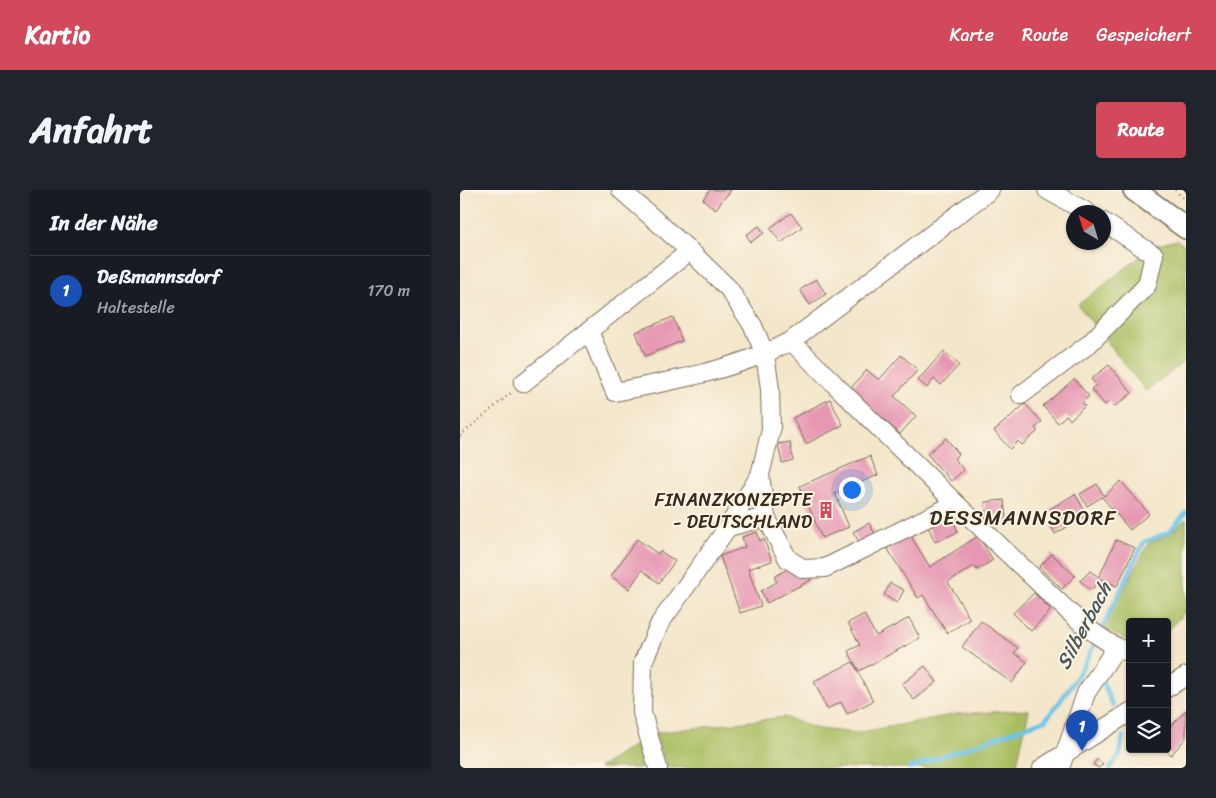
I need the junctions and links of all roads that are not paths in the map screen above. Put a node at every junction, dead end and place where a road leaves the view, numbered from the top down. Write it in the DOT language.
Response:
graph roads {
  1 [pos="621,190"];
  2 [pos="990,190"];
  3 [pos="1047,190"];
  4 [pos="1134,190"];
  5 [pos="1074,205"];
  6 [pos="1111,227"];
  7 [pos="1186,228"];
  8 [pos="690,251"];
  9 [pos="589,331"];
  10 [pos="791,341"];
  11 [pos="765,354"];
  12 [pos="523,384"];
  13 [pos="1021,395"];
  14 [pos="760,475"];
  15 [pos="955,504"];
  16 [pos="766,517"];
  17 [pos="728,527"];
  18 [pos="1117,647"];
  19 [pos="1171,670"];
  20 [pos="1186,676"];
  21 [pos="1171,685"];
  22 [pos="1126,715"];
  23 [pos="1062,761"];
  24 [pos="658,768"];
  25 [pos="1042,768"];
  1 -- 8 [label="street"];
  2 -- 10 [label="street"];
  3 -- 5 [label="street"];
  4 -- 7 [label="main road"];
  6 -- 13 [label="street"];
  8 -- 9 [label="street"];
  8 -- 11 [label="street"];
  9 -- 11 [label="street"];
  9 -- 12 [label="street"];
  10 -- 11 [label="street"];
  10 -- 15 [label="street"];
  11 -- 14 [label="street"];
  14 -- 16 [label="street"];
  14 -- 17 [label="street"];
  15 -- 16 [label="street"];
  15 -- 18 [label="street"];
  16 -- 17 [label="street"];
  17 -- 24 [label="street"];
  18 -- 23 [label="street"];
  19 -- 20 [label="street"];
  20 -- 21 [label="street"];
  22 -- 23 [label="street"];
  23 -- 25 [label="street"];
}
